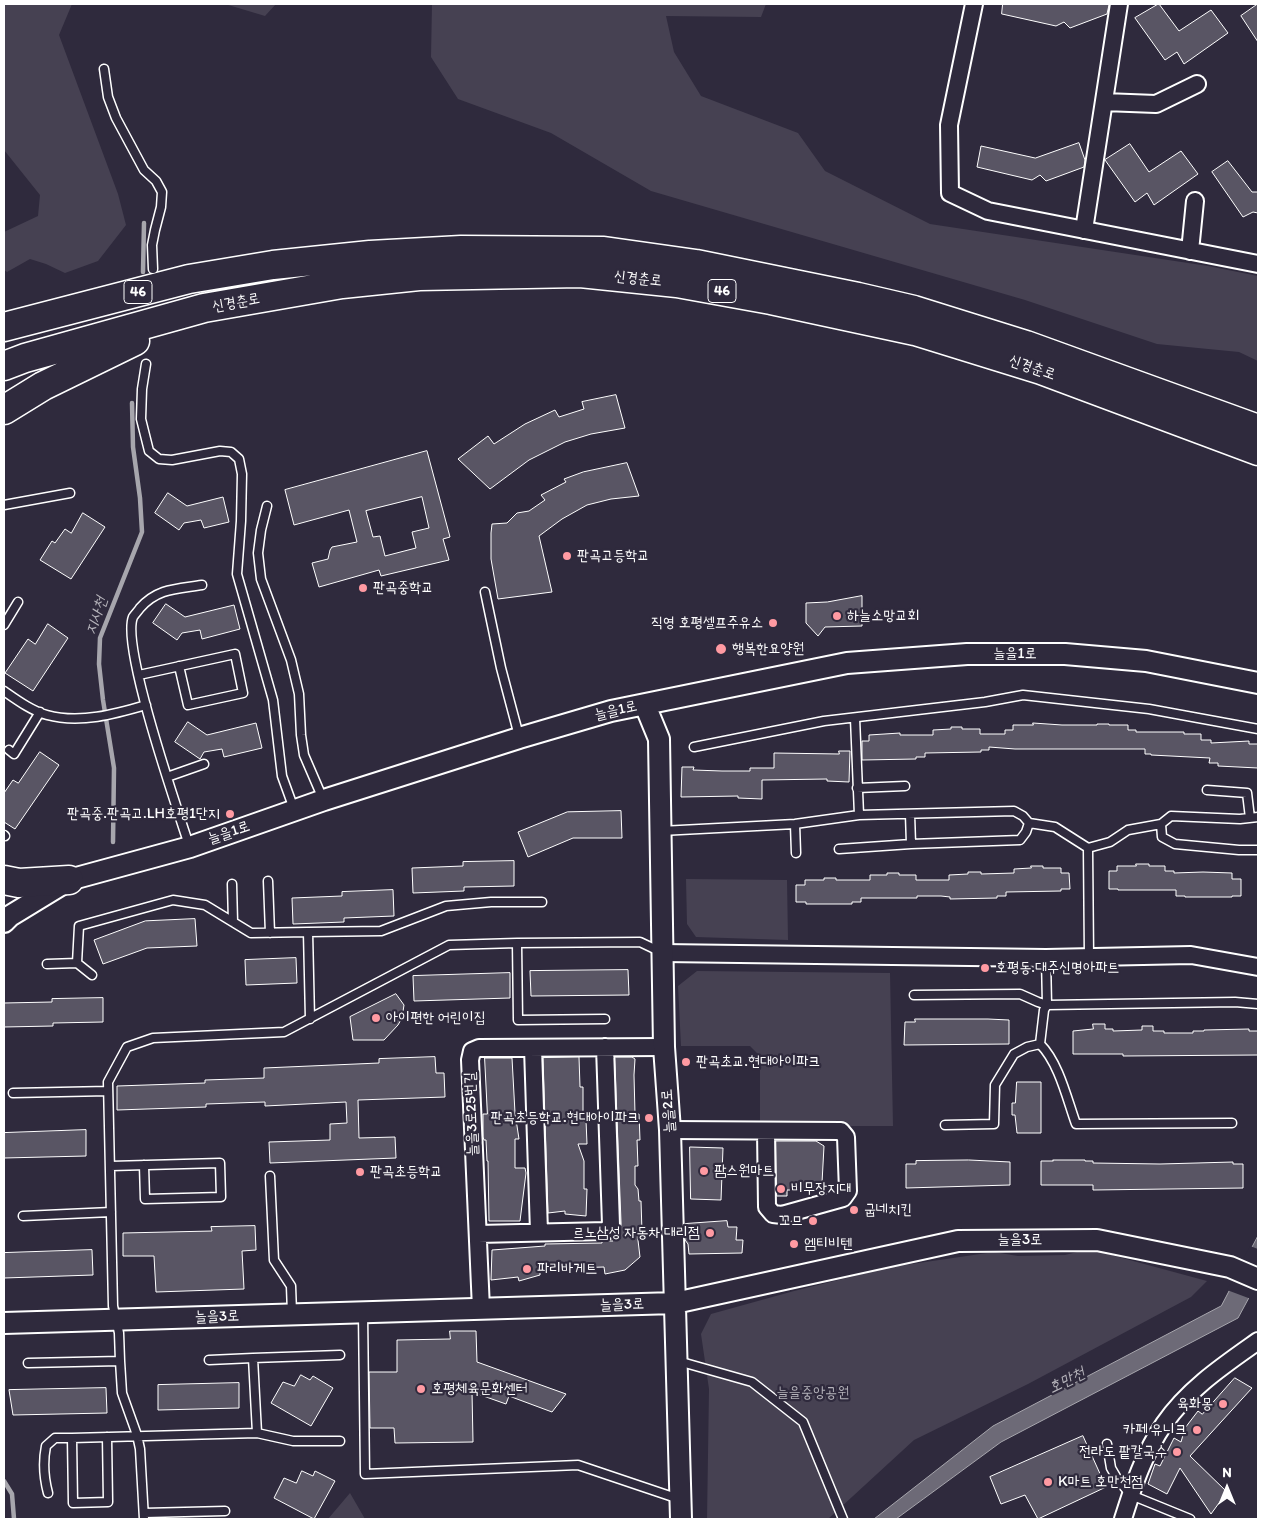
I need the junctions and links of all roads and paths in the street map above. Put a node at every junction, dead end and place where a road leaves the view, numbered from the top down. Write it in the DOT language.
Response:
graph roads {
  1 [pos="974,4"];
  2 [pos="1119,4"];
  3 [pos="104,69"];
  4 [pos="1197,84"];
  5 [pos="1104,102"];
  6 [pos="1195,201"];
  7 [pos="1084,230"];
  8 [pos="1190,251"];
  9 [pos="1258,264"];
  10 [pos="153,269"];
  11 [pos="204,308"];
  12 [pos="4,327"];
  13 [pos="146,364"];
  14 [pos="4,366"];
  15 [pos="4,410"];
  16 [pos="1224,427"];
  17 [pos="1258,429"];
  18 [pos="1258,451"];
  19 [pos="70,492"];
  20 [pos="4,505"];
  21 [pos="267,506"];
  22 [pos="202,585"];
  23 [pos="485,592"];
  24 [pos="18,602"];
  25 [pos="4,625"];
  26 [pos="179,666"];
  27 [pos="139,675"];
  28 [pos="1258,683"];
  29 [pos="4,691"];
  30 [pos="146,705"];
  31 [pos="645,705"];
  32 [pos="40,712"];
  33 [pos="855,718"];
  34 [pos="1258,729"];
  35 [pos="519,738"];
  36 [pos="694,747"];
  37 [pos="8,750"];
  38 [pos="204,764"];
  39 [pos="167,777"];
  40 [pos="905,786"];
  41 [pos="857,788"];
  42 [pos="1207,790"];
  43 [pos="324,800"];
  44 [pos="294,811"];
  45 [pos="910,814"];
  46 [pos="859,815"];
  47 [pos="1254,818"];
  48 [pos="1029,823"];
  49 [pos="795,824"];
  50 [pos="1161,824"];
  51 [pos="662,830"];
  52 [pos="911,844"];
  53 [pos="190,847"];
  54 [pos="1088,848"];
  55 [pos="839,849"];
  56 [pos="1258,850"];
  57 [pos="796,853"];
  58 [pos="4,880"];
  59 [pos="69,880"];
  60 [pos="268,880"];
  61 [pos="232,884"];
  62 [pos="542,902"];
  63 [pos="4,922"];
  64 [pos="233,922"];
  65 [pos="308,932"];
  66 [pos="270,933"];
  67 [pos="517,943"];
  68 [pos="663,952"];
  69 [pos="1089,957"];
  70 [pos="1046,958"];
  71 [pos="77,963"];
  72 [pos="47,964"];
  73 [pos="1258,967"];
  74 [pos="92,975"];
  75 [pos="914,995"];
  76 [pos="1258,1004"];
  77 [pos="1047,1005"];
  78 [pos="310,1019"];
  79 [pos="606,1019"];
  80 [pos="1040,1044"];
  81 [pos="605,1047"];
  82 [pos="664,1047"];
  83 [pos="533,1048"];
  84 [pos="108,1091"];
  85 [pos="13,1093"];
  86 [pos="1232,1123"];
  87 [pos="945,1125"];
  88 [pos="670,1130"];
  89 [pos="766,1131"];
  90 [pos="144,1165"];
  91 [pos="111,1166"];
  92 [pos="270,1176"];
  93 [pos="112,1212"];
  94 [pos="24,1216"];
  95 [pos="539,1232"];
  96 [pos="478,1234"];
  97 [pos="1258,1278"];
  98 [pos="675,1303"];
  99 [pos="481,1309"];
  100 [pos="363,1312"];
  101 [pos="292,1314"];
  102 [pos="116,1320"];
  103 [pos="4,1323"];
  104 [pos="1258,1341"];
  105 [pos="340,1355"];
  106 [pos="253,1358"];
  107 [pos="209,1360"];
  108 [pos="676,1360"];
  109 [pos="120,1361"];
  110 [pos="28,1363"];
  111 [pos="257,1433"];
  112 [pos="137,1435"];
  113 [pos="107,1437"];
  114 [pos="72,1438"];
  115 [pos="340,1441"];
  116 [pos="1107,1444"];
  117 [pos="48,1493"];
  118 [pos="1131,1495"];
  119 [pos="681,1510"];
  120 [pos="225,1511"];
  121 [pos="144,1516"];
  122 [pos="843,1519"];
  123 [pos="1123,1519"];
  124 [pos="1190,1519"];
  1 -- 7 [label="street"];
  2 -- 5 [label="street"];
  3 -- 10 [label="lane"];
  4 -- 5 [label="street"];
  5 -- 7 [label="street"];
  6 -- 8 [label="street"];
  7 -- 8 [label="street"];
  8 -- 9 [label="street"];
  11 -- 14 [label="highway, 신경춘로 / 46"];
  11 -- 15 [label="highway, 46"];
  11 -- 16 [label="highway, 신경춘로 / 46"];
  12 -- 16 [label="highway, 신경춘로 / 46"];
  13 -- 44 [label="lane"];
  16 -- 17 [label="highway, 신경춘로 / 46"];
  16 -- 18 [label="highway, 신경춘로 / 46"];
  19 -- 20 [label="lane"];
  21 -- 43 [label="lane"];
  22 -- 27 [label="lane"];
  23 -- 35 [label="lane"];
  24 -- 25 [label="lane"];
  26 -- 26 [label="lane"];
  26 -- 27 [label="lane"];
  27 -- 30 [label="lane"];
  28 -- 31 [label="street, 늘을1로"];
  29 -- 32 [label="lane"];
  30 -- 32 [label="lane"];
  30 -- 39 [label="lane"];
  31 -- 35 [label="street, 늘을1로"];
  31 -- 51 [label="street, 늘을2로"];
  32 -- 37 [label="lane"];
  33 -- 34 [label="lane"];
  33 -- 36 [label="lane"];
  33 -- 41 [label="lane"];
  35 -- 43 [label="street, 늘을1로"];
  38 -- 39 [label="lane"];
  39 -- 53 [label="lane"];
  40 -- 41 [label="lane"];
  41 -- 46 [label="lane"];
  42 -- 47 [label="lane"];
  43 -- 44 [label="street, 늘을1로"];
  44 -- 53 [label="street, 늘을1로"];
  45 -- 46 [label="lane"];
  45 -- 48 [label="lane"];
  45 -- 52 [label="lane"];
  46 -- 49 [label="lane"];
  47 -- 50 [label="lane"];
  48 -- 52 [label="lane"];
  48 -- 54 [label="lane"];
  49 -- 51 [label="lane"];
  49 -- 57 [label="lane"];
  50 -- 54 [label="lane"];
  50 -- 56 [label="lane"];
  51 -- 68 [label="street, 늘을2로"];
  52 -- 55 [label="lane"];
  53 -- 59 [label="street, 늘을1로"];
  54 -- 69 [label="lane"];
  58 -- 59 [label="highway"];
  59 -- 63 [label="street, 늘을1로"];
  60 -- 66 [label="lane"];
  61 -- 64 [label="lane"];
  62 -- 65 [label="lane"];
  64 -- 66 [label="lane"];
  64 -- 71 [label="lane"];
  65 -- 66 [label="lane"];
  65 -- 78 [label="lane"];
  67 -- 68 [label="lane"];
  67 -- 78 [label="lane"];
  67 -- 79 [label="lane"];
  68 -- 70 [label="street"];
  68 -- 82 [label="street, 늘을2로"];
  69 -- 70 [label="street"];
  69 -- 73 [label="street"];
  70 -- 77 [label="lane"];
  71 -- 72 [label="lane"];
  71 -- 74 [label="lane"];
  75 -- 77 [label="lane"];
  76 -- 77 [label="lane"];
  77 -- 80 [label="lane"];
  78 -- 84 [label="lane"];
  80 -- 86 [label="lane"];
  80 -- 87 [label="lane"];
  81 -- 82 [label="street, 늘을3로25번길"];
  81 -- 83 [label="street, 늘을3로25번길"];
  81 -- 95 [label="street"];
  82 -- 88 [label="street, 늘을2로"];
  83 -- 95 [label="street"];
  83 -- 96 [label="street, 늘을3로25번길"];
  84 -- 85 [label="lane"];
  84 -- 91 [label="lane"];
  88 -- 89 [label="street"];
  88 -- 98 [label="street, 늘을2로"];
  89 -- 89 [label="street"];
  90 -- 90 [label="lane"];
  90 -- 91 [label="lane"];
  91 -- 93 [label="lane"];
  92 -- 101 [label="lane"];
  93 -- 94 [label="lane"];
  93 -- 102 [label="lane"];
  95 -- 96 [label="street"];
  96 -- 99 [label="street, 늘을3로25번길"];
  97 -- 98 [label="street, 늘을3로"];
  98 -- 99 [label="street, 늘을3로"];
  98 -- 108 [label="street, 늘을2로"];
  99 -- 100 [label="street, 늘을3로"];
  100 -- 101 [label="street, 늘을3로"];
  100 -- 119 [label="lane"];
  101 -- 102 [label="street, 늘을3로"];
  102 -- 103 [label="street, 늘을3로"];
  102 -- 109 [label="lane"];
  104 -- 118 [label="street"];
  105 -- 106 [label="lane"];
  106 -- 107 [label="lane"];
  106 -- 111 [label="lane"];
  108 -- 119 [label="street, 늘을2로"];
  108 -- 122 [label="lane"];
  109 -- 110 [label="lane"];
  109 -- 112 [label="lane"];
  111 -- 112 [label="lane"];
  111 -- 115 [label="lane"];
  112 -- 113 [label="lane"];
  112 -- 121 [label="lane"];
  113 -- 114 [label="lane"];
  113 -- 114 [label="lane"];
  114 -- 117 [label="lane"];
  116 -- 118 [label="lane"];
  118 -- 123 [label="street"];
  118 -- 124 [label="lane"];
  120 -- 121 [label="lane"];
}
